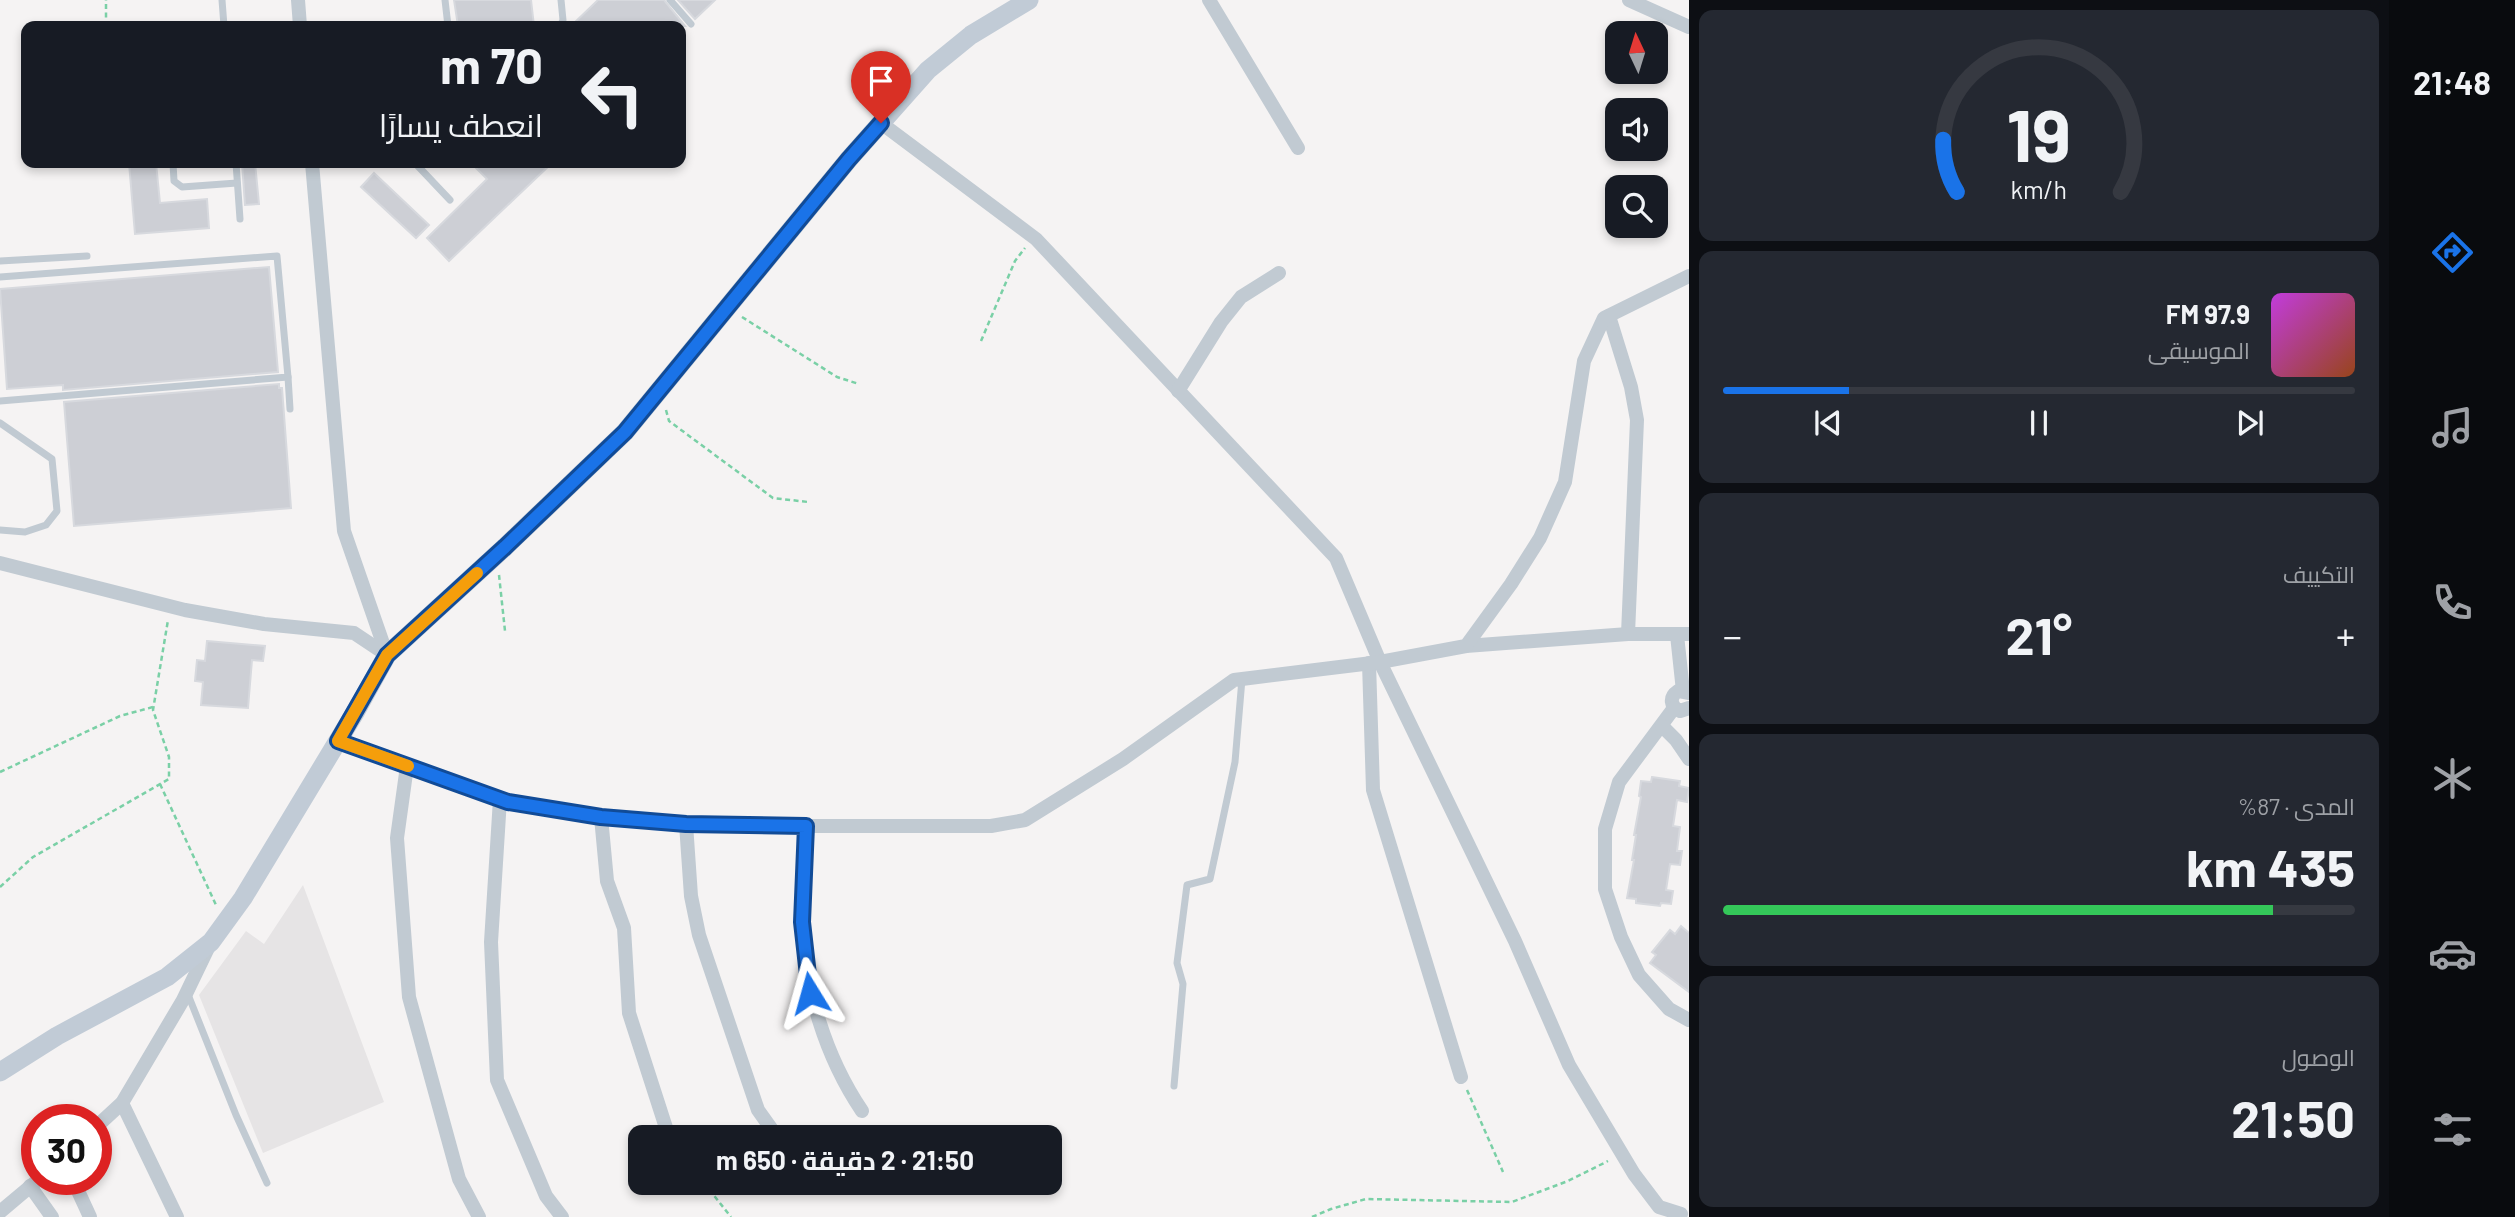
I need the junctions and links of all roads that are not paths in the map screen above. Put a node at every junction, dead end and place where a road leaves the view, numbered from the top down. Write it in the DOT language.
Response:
graph roads {
  1 [pos="222,0"];
  2 [pos="298,0"];
  3 [pos="444,0"];
  4 [pos="561,0"];
  5 [pos="670,0"];
  6 [pos="1029,0"];
  7 [pos="1209,0"];
  8 [pos="1629,0"];
  9 [pos="224,21"];
  10 [pos="300,21"];
  11 [pos="447,21"];
  12 [pos="562,21"];
  13 [pos="691,24"];
  14 [pos="1689,27"];
  15 [pos="881,123"];
  16 [pos="1298,148"];
  17 [pos="173,168"];
  18 [pos="236,168"];
  19 [pos="312,168"];
  20 [pos="420,168"];
  21 [pos="237,183"];
  22 [pos="450,200"];
  23 [pos="240,219"];
  24 [pos="87,256"];
  25 [pos="0,261"];
  26 [pos="1279,273"];
  27 [pos="1689,276"];
  28 [pos="0,277"];
  29 [pos="1609,316"];
  30 [pos="288,377"];
  31 [pos="1178,391"];
  32 [pos="0,401"];
  33 [pos="290,409"];
  34 [pos="0,423"];
  35 [pos="0,530"];
  36 [pos="0,564"];
  37 [pos="1628,634"];
  38 [pos="1683,634"];
  39 [pos="1466,646"];
  40 [pos="387,655"];
  41 [pos="1375,662"];
  42 [pos="1242,679"];
  43 [pos="1686,692"];
  44 [pos="1681,708"];
  45 [pos="1662,726"];
  46 [pos="338,741"];
  47 [pos="1689,759"];
  48 [pos="407,766"];
  49 [pos="500,799"];
  50 [pos="601,817"];
  51 [pos="686,824"];
  52 [pos="806,826"];
  53 [pos="211,942"];
  54 [pos="187,992"];
  55 [pos="1689,1020"];
  56 [pos="0,1072"];
  57 [pos="1461,1077"];
  58 [pos="1174,1086"];
  59 [pos="122,1103"];
  60 [pos="862,1111"];
  61 [pos="112,1112"];
  62 [pos="665,1125"];
  63 [pos="769,1125"];
  64 [pos="267,1183"];
  65 [pos="21,1194"];
  66 [pos="40,1195"];
  67 [pos="80,1195"];
  68 [pos="0,1212"];
  69 [pos="1681,1214"];
  70 [pos="52,1217"];
  71 [pos="90,1217"];
  72 [pos="177,1217"];
  73 [pos="479,1217"];
  74 [pos="562,1217"];
  1 -- 9 [label="lane"];
  2 -- 10 [label="street"];
  3 -- 11 [label="lane"];
  4 -- 12 [label="lane"];
  5 -- 13 [label="lane"];
  6 -- 15 [label="main road"];
  7 -- 16 [label="street"];
  8 -- 14 [label="street"];
  15 -- 31 [label="street"];
  15 -- 40 [label="main road"];
  17 -- 21 [label="lane"];
  18 -- 21 [label="lane"];
  19 -- 40 [label="street"];
  20 -- 22 [label="lane"];
  21 -- 23 [label="lane"];
  24 -- 25 [label="lane"];
  26 -- 31 [label="street"];
  27 -- 29 [label="street"];
  28 -- 30 [label="lane"];
  29 -- 37 [label="street"];
  29 -- 39 [label="street"];
  30 -- 32 [label="lane"];
  30 -- 33 [label="lane"];
  31 -- 41 [label="street"];
  34 -- 35 [label="lane"];
  36 -- 40 [label="street"];
  37 -- 38 [label="street"];
  37 -- 39 [label="street"];
  38 -- 43 [label="street"];
  39 -- 41 [label="street"];
  40 -- 46 [label="main road"];
  41 -- 42 [label="street"];
  41 -- 57 [label="street"];
  41 -- 69 [label="street"];
  42 -- 52 [label="street"];
  42 -- 58 [label="lane"];
  43 -- 44 [label="street"];
  44 -- 45 [label="street"];
  45 -- 47 [label="street"];
  45 -- 55 [label="street"];
  46 -- 48 [label="street"];
  46 -- 53 [label="main road"];
  48 -- 49 [label="street"];
  48 -- 73 [label="street"];
  49 -- 50 [label="street"];
  49 -- 74 [label="street"];
  50 -- 51 [label="street"];
  50 -- 62 [label="street"];
  51 -- 52 [label="street"];
  51 -- 63 [label="street"];
  52 -- 60 [label="street"];
  53 -- 54 [label="street"];
  53 -- 56 [label="main road"];
  54 -- 59 [label="street"];
  54 -- 64 [label="lane"];
  59 -- 61 [label="street"];
  59 -- 72 [label="street"];
  65 -- 68 [label="street"];
  66 -- 70 [label="street"];
  67 -- 71 [label="street"];
}
